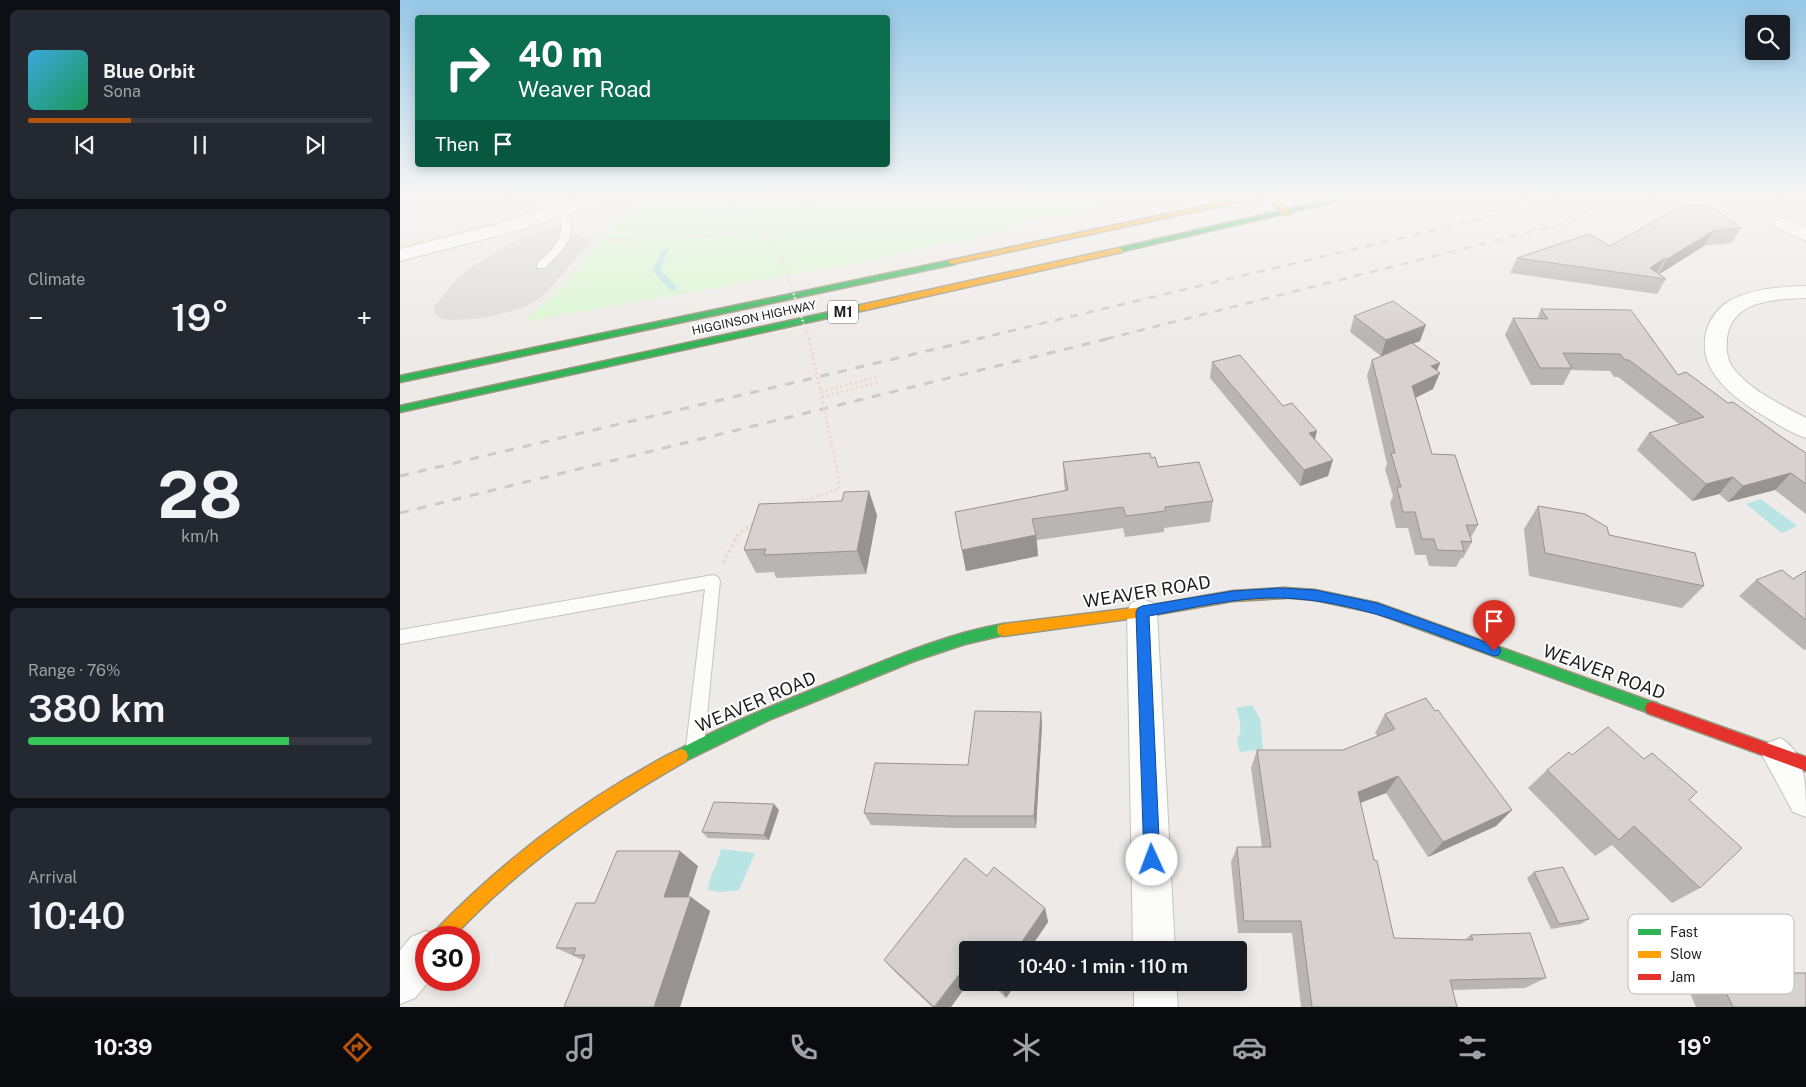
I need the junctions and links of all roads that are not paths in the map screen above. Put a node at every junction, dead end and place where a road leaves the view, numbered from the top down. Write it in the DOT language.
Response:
graph roads {
  1 [pos="439,245"];
  2 [pos="561,245"];
  3 [pos="1020,245"];
  4 [pos="1028,245"];
  5 [pos="1144,245"];
  6 [pos="1004,250"];
  7 [pos="400,256"];
  8 [pos="541,266"];
  9 [pos="1806,292"];
  10 [pos="400,379"];
  11 [pos="400,409"];
  12 [pos="1806,428"];
  13 [pos="1142,612"];
  14 [pos="400,638"];
  15 [pos="695,748"];
  16 [pos="1793,760"];
  17 [pos="1806,799"];
  18 [pos="451,926"];
  19 [pos="1154,941"];
  20 [pos="415,965"];
  21 [pos="400,983"];
  22 [pos="1155,991"];
  23 [pos="1156,1007"];
  1 -- 7 [label="street"];
  2 -- 8 [label="lane"];
  3 -- 6 [label="main road"];
  4 -- 6 [label="main road, HIGGINSON HIGHWAY / M1"];
  5 -- 11 [label="main road, HIGGINSON HIGHWAY / M1"];
  6 -- 10 [label="main road, HIGGINSON HIGHWAY / M1"];
  9 -- 12 [label="street"];
  13 -- 15 [label="main road, WEAVER ROAD"];
  13 -- 16 [label="main road, WEAVER ROAD"];
  13 -- 19 [label="street"];
  14 -- 15 [label="lane"];
  15 -- 18 [label="main road, WEAVER ROAD"];
  16 -- 17 [label="street"];
  20 -- 21 [label="street"];
  22 -- 23 [label="street"];
}
